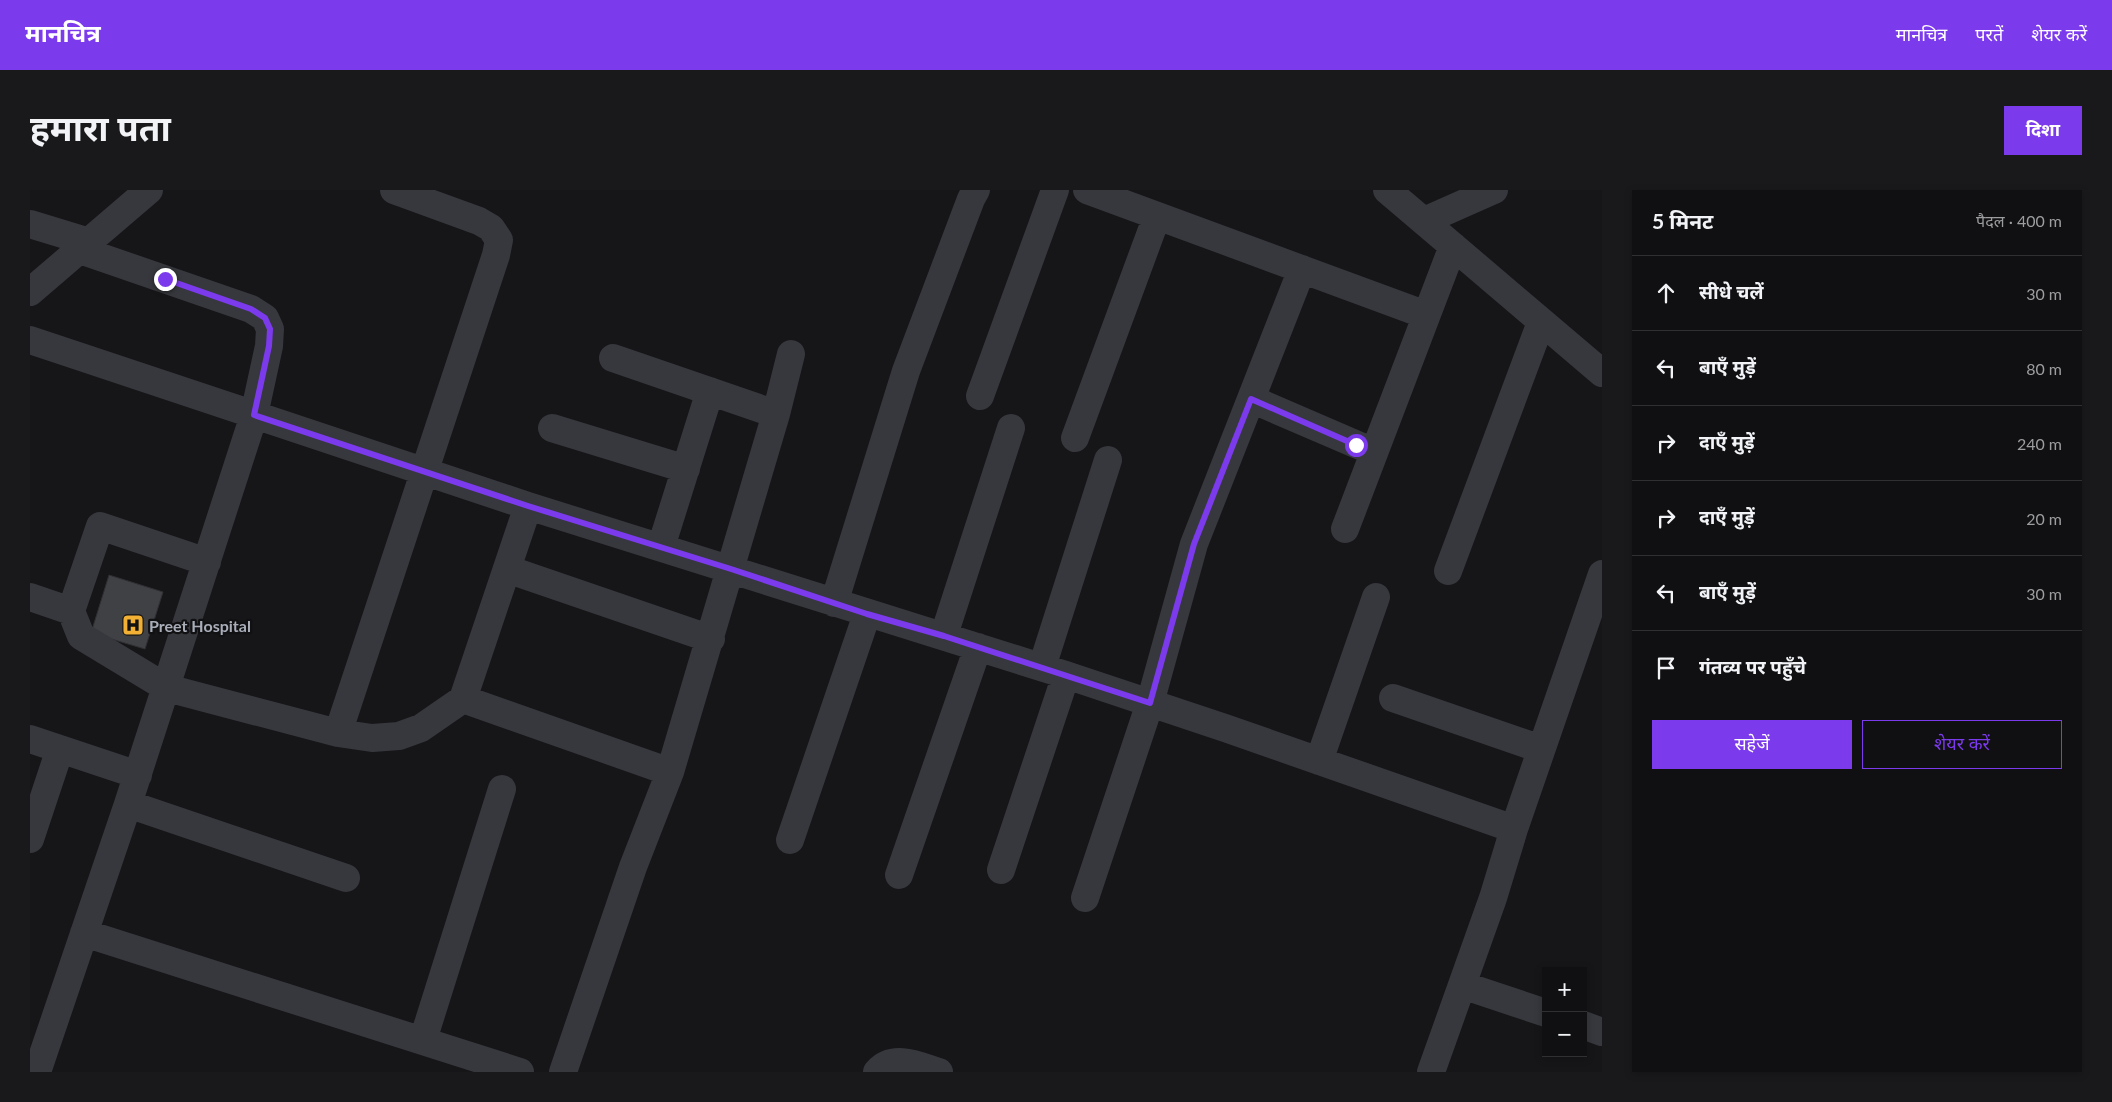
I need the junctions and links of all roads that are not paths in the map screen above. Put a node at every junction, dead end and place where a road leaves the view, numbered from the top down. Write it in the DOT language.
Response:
graph roads {
  1 [pos="149,190"];
  2 [pos="394,190"];
  3 [pos="976,190"];
  4 [pos="1055,190"];
  5 [pos="1087,190"];
  6 [pos="1387,190"];
  7 [pos="1494,190"];
  8 [pos="1157,216"];
  9 [pos="1424,221"];
  10 [pos="30,224"];
  11 [pos="84,246"];
  12 [pos="1453,246"];
  13 [pos="1302,269"];
  14 [pos="30,292"];
  15 [pos="1426,315"];
  16 [pos="1541,322"];
  17 [pos="30,340"];
  18 [pos="791,354"];
  19 [pos="613,358"];
  20 [pos="1602,374"];
  21 [pos="710,391"];
  22 [pos="980,396"];
  23 [pos="1251,399"];
  24 [pos="776,414"];
  25 [pos="254,415"];
  26 [pos="552,428"];
  27 [pos="1011,428"];
  28 [pos="1075,438"];
  29 [pos="1374,452"];
  30 [pos="1108,460"];
  31 [pos="686,469"];
  32 [pos="424,472"];
  33 [pos="528,506"];
  34 [pos="1345,529"];
  35 [pos="662,547"];
  36 [pos="207,562"];
  37 [pos="507,569"];
  38 [pos="731,569"];
  39 [pos="1448,571"];
  40 [pos="1602,574"];
  41 [pos="30,596"];
  42 [pos="1376,597"];
  43 [pos="834,603"];
  44 [pos="71,611"];
  45 [pos="867,614"];
  46 [pos="944,636"];
  47 [pos="710,639"];
  48 [pos="978,647"];
  49 [pos="1054,671"];
  50 [pos="167,688"];
  51 [pos="1393,698"];
  52 [pos="463,699"];
  53 [pos="1150,703"];
  54 [pos="338,733"];
  55 [pos="30,739"];
  56 [pos="60,749"];
  57 [pos="1541,750"];
  58 [pos="1319,761"];
  59 [pos="670,772"];
  60 [pos="138,775"];
  61 [pos="502,789"];
  62 [pos="128,804"];
  63 [pos="1514,829"];
  64 [pos="30,839"];
  65 [pos="790,840"];
  66 [pos="1001,870"];
  67 [pos="899,875"];
  68 [pos="346,878"];
  69 [pos="1086,898"];
  70 [pos="84,933"];
  71 [pos="1462,985"];
  72 [pos="1543,1012"];
  73 [pos="1587,1026"];
  74 [pos="1602,1032"];
  75 [pos="423,1040"];
  76 [pos="37,1072"];
  77 [pos="520,1072"];
  78 [pos="563,1072"];
  79 [pos="877,1072"];
  80 [pos="939,1072"];
  81 [pos="1431,1072"];
  1 -- 11 [label="street"];
  2 -- 32 [label="street"];
  3 -- 43 [label="street"];
  4 -- 22 [label="street"];
  5 -- 8 [label="street"];
  6 -- 9 [label="street"];
  7 -- 9 [label="street"];
  8 -- 13 [label="street"];
  8 -- 28 [label="street"];
  9 -- 12 [label="street"];
  10 -- 11 [label="street"];
  11 -- 14 [label="street"];
  11 -- 25 [label="street"];
  12 -- 15 [label="street"];
  12 -- 16 [label="street"];
  13 -- 15 [label="street"];
  13 -- 23 [label="street"];
  15 -- 29 [label="street"];
  16 -- 20 [label="street"];
  16 -- 39 [label="street"];
  17 -- 25 [label="street"];
  18 -- 24 [label="street"];
  19 -- 21 [label="street"];
  21 -- 24 [label="street"];
  21 -- 31 [label="street"];
  23 -- 29 [label="street"];
  23 -- 53 [label="street"];
  24 -- 38 [label="street"];
  25 -- 32 [label="street"];
  25 -- 36 [label="street"];
  26 -- 31 [label="street"];
  27 -- 46 [label="street"];
  29 -- 34 [label="street"];
  30 -- 49 [label="street"];
  31 -- 35 [label="street"];
  32 -- 33 [label="street"];
  32 -- 54 [label="street"];
  33 -- 35 [label="street"];
  33 -- 37 [label="street"];
  35 -- 38 [label="street"];
  36 -- 44 [label="street"];
  36 -- 50 [label="street"];
  37 -- 47 [label="street"];
  37 -- 52 [label="street"];
  38 -- 43 [label="street"];
  38 -- 47 [label="street"];
  40 -- 57 [label="street"];
  41 -- 44 [label="street"];
  42 -- 58 [label="street"];
  43 -- 45 [label="street"];
  44 -- 50 [label="street"];
  45 -- 46 [label="street"];
  45 -- 65 [label="street"];
  46 -- 48 [label="street"];
  47 -- 59 [label="street"];
  48 -- 49 [label="street"];
  48 -- 67 [label="street"];
  49 -- 53 [label="street"];
  49 -- 66 [label="street"];
  50 -- 54 [label="street"];
  50 -- 60 [label="street"];
  51 -- 57 [label="street"];
  52 -- 54 [label="street"];
  52 -- 59 [label="street"];
  53 -- 58 [label="street"];
  53 -- 69 [label="street"];
  55 -- 56 [label="street"];
  56 -- 60 [label="street"];
  56 -- 64 [label="street"];
  57 -- 63 [label="street"];
  58 -- 63 [label="street"];
  59 -- 78 [label="street"];
  60 -- 62 [label="street"];
  61 -- 75 [label="street"];
  62 -- 68 [label="street"];
  62 -- 70 [label="street"];
  63 -- 71 [label="street"];
  70 -- 75 [label="street"];
  70 -- 76 [label="street"];
  71 -- 72 [label="street"];
  71 -- 81 [label="street"];
  73 -- 74 [label="street"];
  75 -- 77 [label="street"];
  79 -- 80 [label="street"];
}
